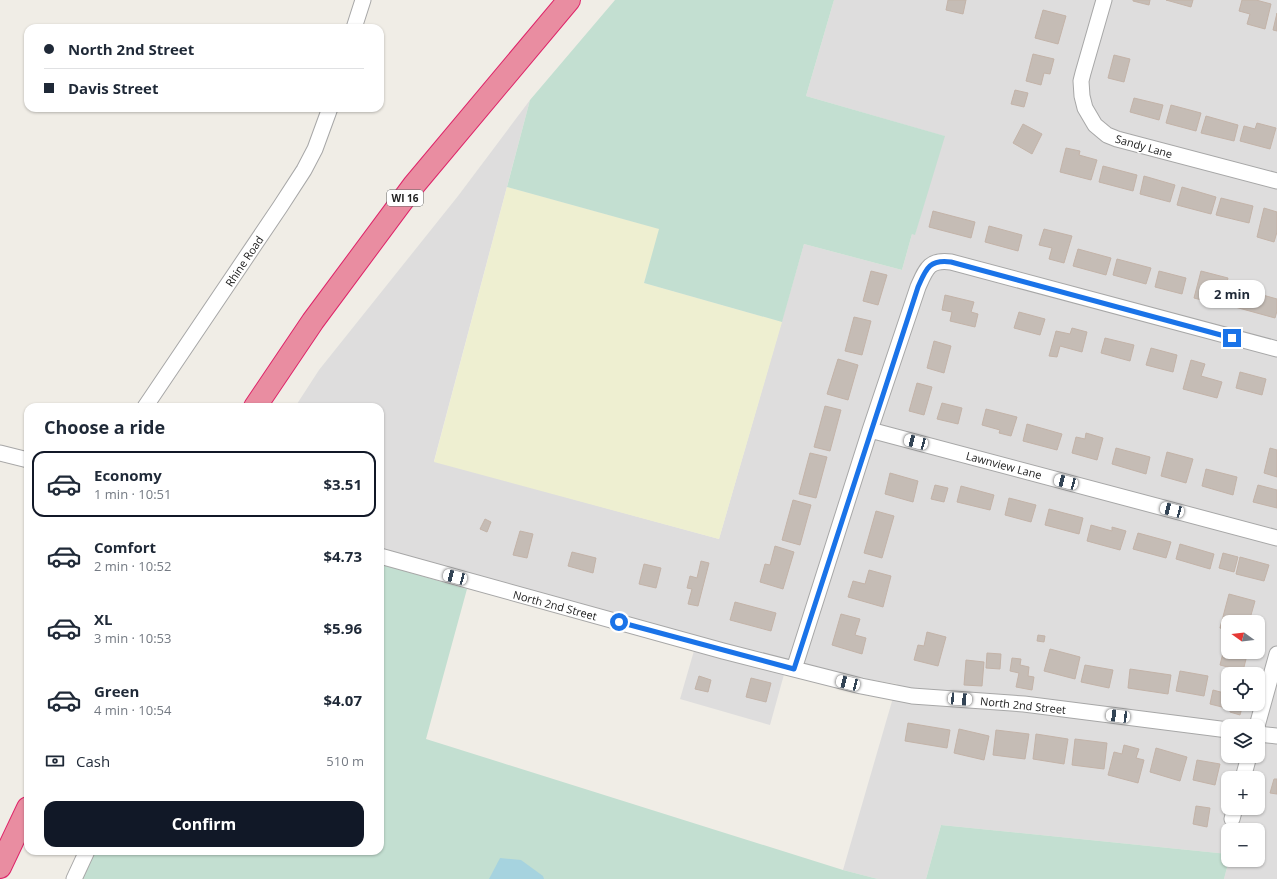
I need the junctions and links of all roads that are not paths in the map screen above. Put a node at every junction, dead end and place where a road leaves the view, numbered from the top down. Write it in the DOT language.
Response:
graph roads {
  1 [pos="363,0"];
  2 [pos="568,0"];
  3 [pos="1104,0"];
  4 [pos="355,24"];
  5 [pos="329,112"];
  6 [pos="1277,181"];
  7 [pos="1277,349"];
  8 [pos="148,403"];
  9 [pos="259,403"];
  10 [pos="870,430"];
  11 [pos="0,453"];
  12 [pos="24,459"];
  13 [pos="1277,538"];
  14 [pos="384,557"];
  15 [pos="1277,654"];
  16 [pos="794,669"];
  17 [pos="1259,719"];
  18 [pos="1221,729"];
  19 [pos="1265,735"];
  20 [pos="1277,736"];
  21 [pos="24,816"];
  22 [pos="85,855"];
  23 [pos="0,867"];
  24 [pos="74,879"];
  1 -- 4 [label="street"];
  2 -- 9 [label="highway, WI 16"];
  3 -- 6 [label="street, Sandy Lane"];
  5 -- 8 [label="street, Rhine Road"];
  7 -- 10 [label="street"];
  10 -- 13 [label="street, Lawnview Lane"];
  10 -- 16 [label="street"];
  11 -- 12 [label="street"];
  14 -- 16 [label="street, North 2nd Street"];
  15 -- 17 [label="street"];
  16 -- 18 [label="street, North 2nd Street"];
  19 -- 20 [label="street"];
  21 -- 23 [label="highway"];
  22 -- 24 [label="street"];
}
